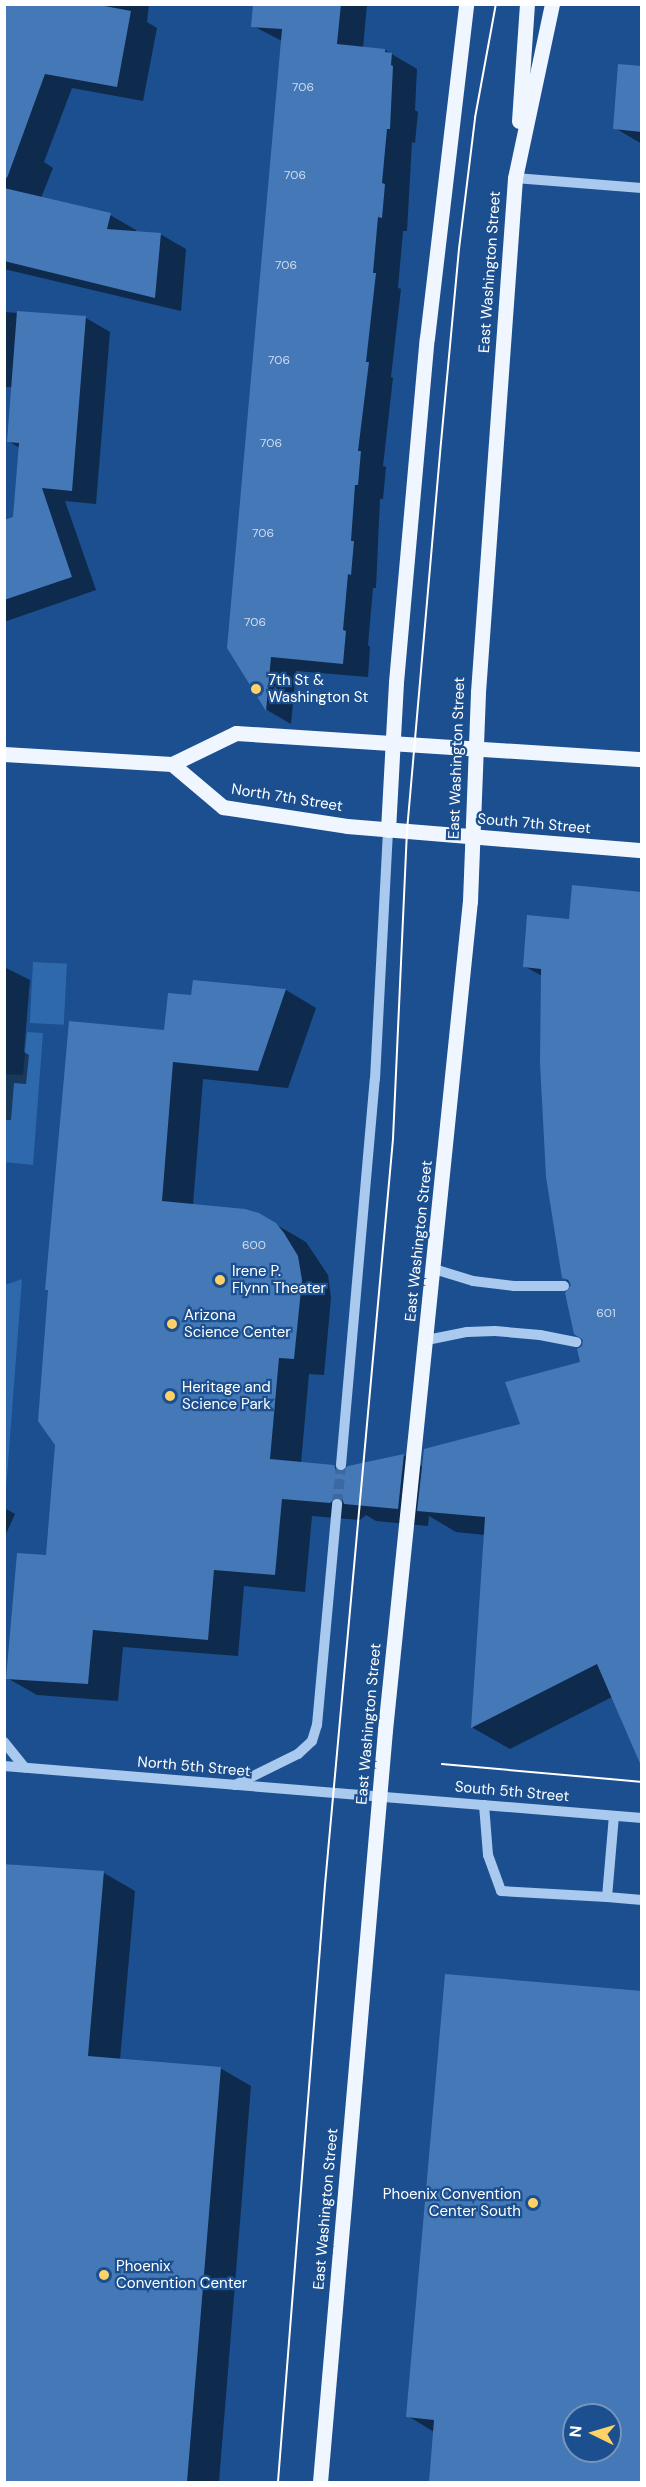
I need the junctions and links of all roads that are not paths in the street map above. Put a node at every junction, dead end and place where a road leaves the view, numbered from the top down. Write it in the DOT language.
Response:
graph roads {
  1 [pos="466,4"];
  2 [pos="527,4"];
  3 [pos="552,4"];
  4 [pos="515,178"];
  5 [pos="642,188"];
  6 [pos="393,744"];
  7 [pos="475,749"];
  8 [pos="4,754"];
  9 [pos="642,759"];
  10 [pos="172,764"];
  11 [pos="388,830"];
  12 [pos="471,837"];
  13 [pos="642,850"];
  14 [pos="434,1269"];
  15 [pos="564,1286"];
  16 [pos="427,1340"];
  17 [pos="576,1342"];
  18 [pos="340,1465"];
  19 [pos="337,1504"];
  20 [pos="4,1742"];
  21 [pos="4,1766"];
  22 [pos="25,1768"];
  23 [pos="235,1785"];
  24 [pos="380,1797"];
  25 [pos="484,1805"];
  26 [pos="614,1816"];
  27 [pos="642,1818"];
  28 [pos="607,1897"];
  29 [pos="642,1900"];
  30 [pos="320,2482"];
  1 -- 6 [label="main road"];
  2 -- 4 [label="main road"];
  3 -- 4 [label="main road, East Washington Street"];
  4 -- 5 [label="street"];
  4 -- 7 [label="main road, East Washington Street"];
  6 -- 7 [label="main road"];
  6 -- 10 [label="main road"];
  6 -- 11 [label="main road"];
  7 -- 9 [label="main road"];
  7 -- 12 [label="main road, East Washington Street"];
  8 -- 10 [label="main road"];
  10 -- 11 [label="main road, North 7th Street"];
  11 -- 12 [label="main road, South 7th Street"];
  11 -- 18 [label="street"];
  12 -- 13 [label="main road, South 7th Street"];
  12 -- 14 [label="main road, East Washington Street"];
  14 -- 15 [label="street"];
  14 -- 16 [label="main road, East Washington Street"];
  16 -- 17 [label="street"];
  16 -- 24 [label="main road, East Washington Street"];
  19 -- 23 [label="street"];
  20 -- 22 [label="street"];
  21 -- 22 [label="street, North 5th Street"];
  22 -- 23 [label="street, North 5th Street"];
  23 -- 24 [label="street, North 5th Street"];
  24 -- 25 [label="street, South 5th Street"];
  24 -- 30 [label="main road, East Washington Street"];
  25 -- 26 [label="street, South 5th Street"];
  25 -- 28 [label="street"];
  26 -- 27 [label="street, South 5th Street"];
  26 -- 28 [label="street"];
  28 -- 29 [label="street"];
}
